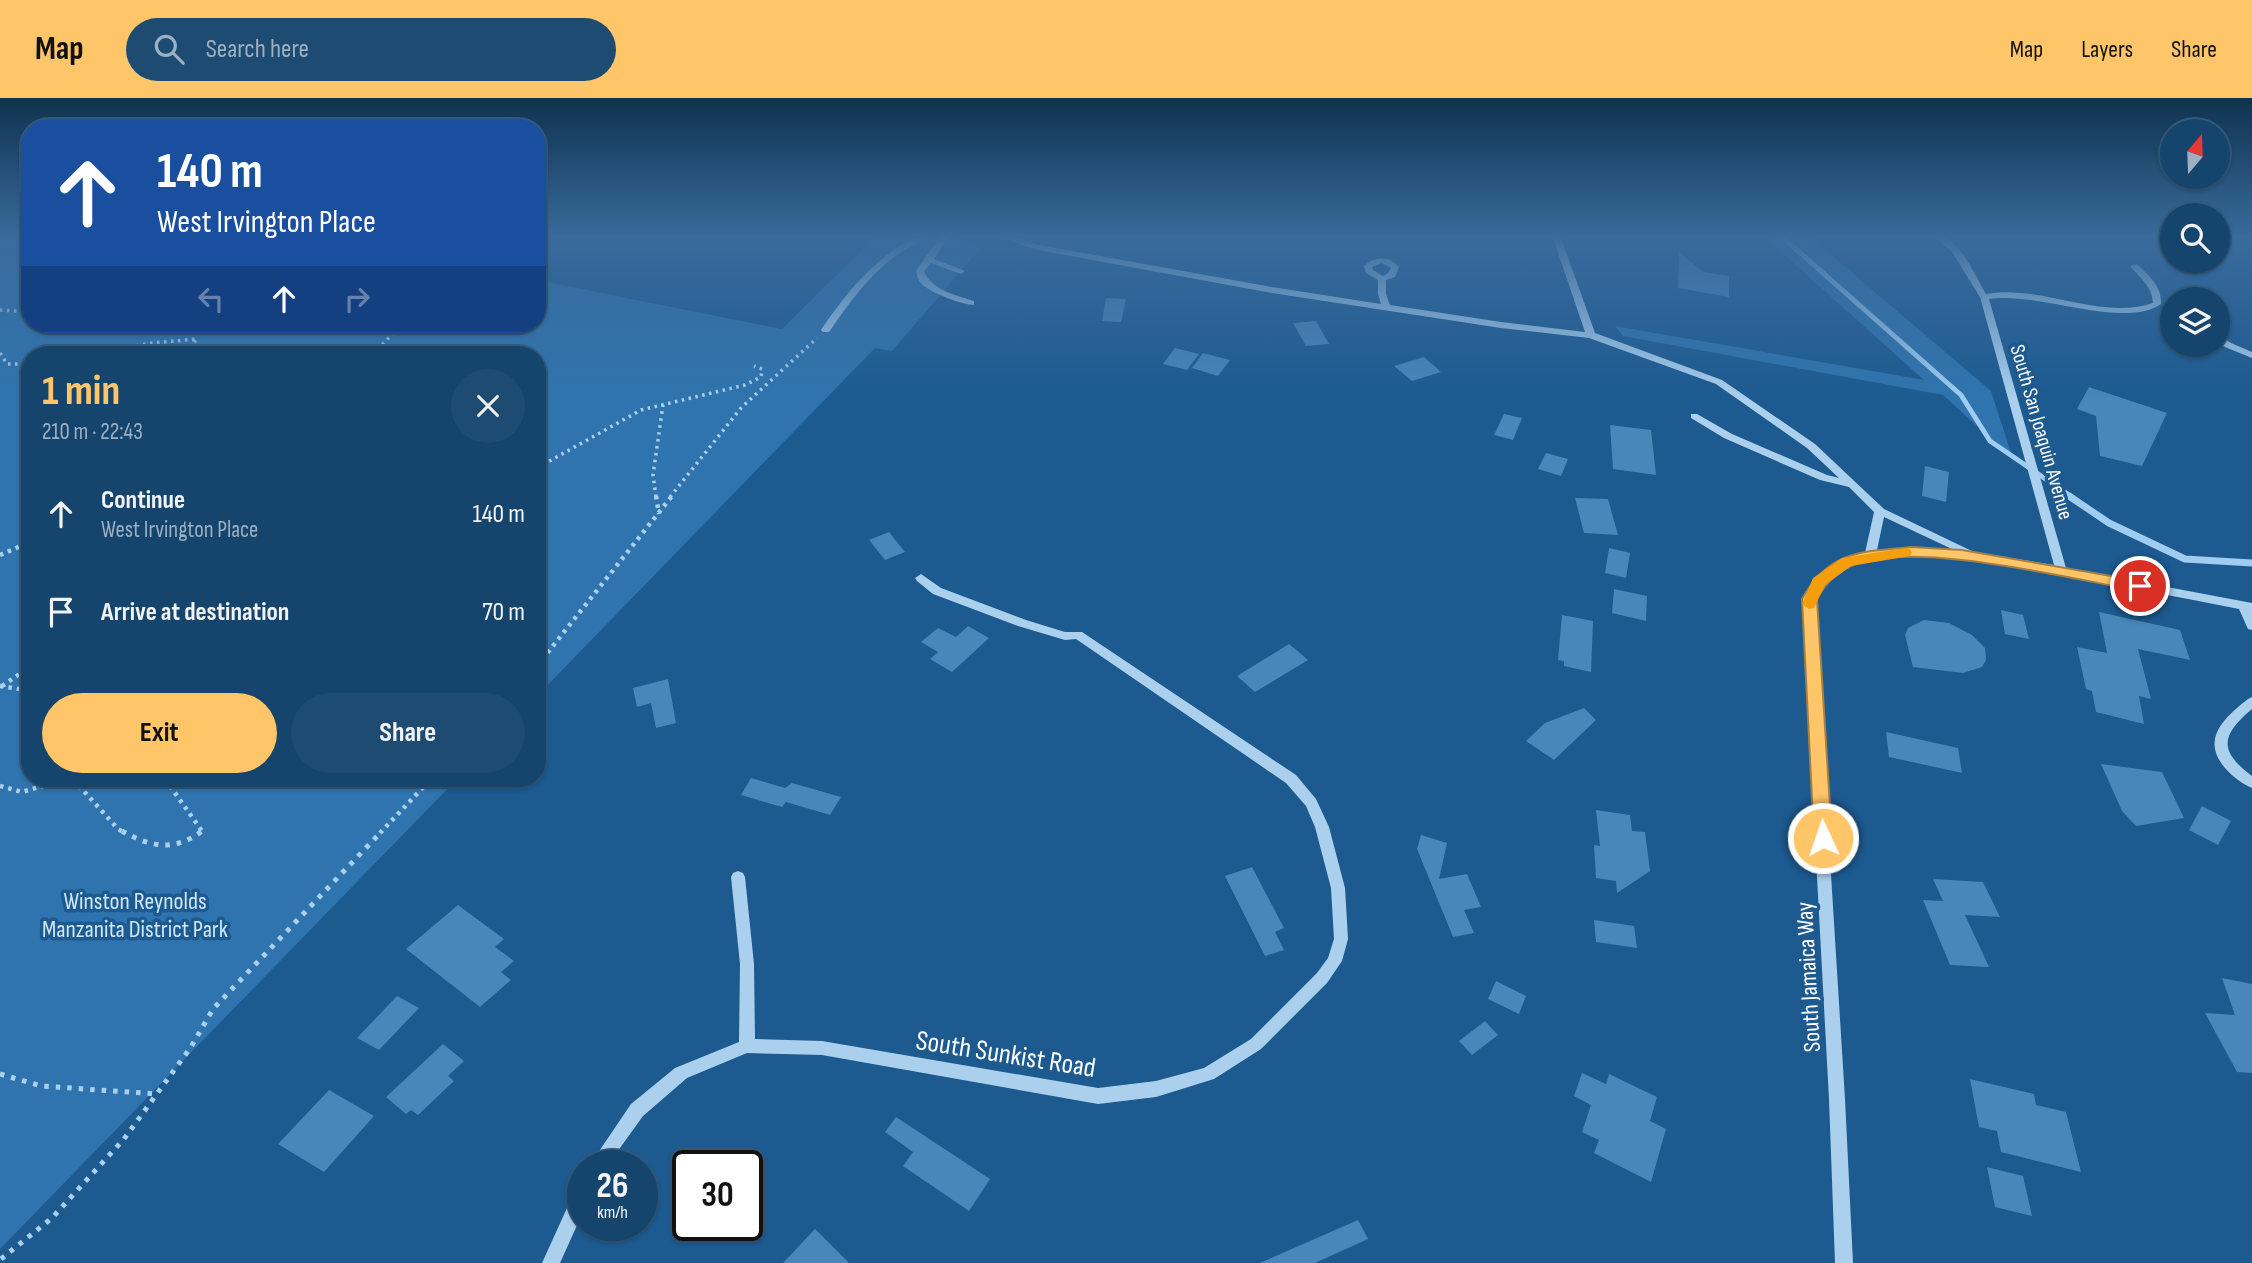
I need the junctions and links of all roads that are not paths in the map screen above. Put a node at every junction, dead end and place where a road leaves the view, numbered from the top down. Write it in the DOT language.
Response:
graph roads {
  1 [pos="856,289"];
  2 [pos="937,289"];
  3 [pos="1284,289"];
  4 [pos="1382,289"];
  5 [pos="1575,289"];
  6 [pos="1979,289"];
  7 [pos="2155,289"];
  8 [pos="1984,297"];
  9 [pos="971,303"];
  10 [pos="1386,307"];
  11 [pos="826,330"];
  12 [pos="1591,335"];
  13 [pos="2230,346"];
  14 [pos="2252,355"];
  15 [pos="1694,416"];
  16 [pos="1853,485"];
  17 [pos="1880,511"];
  18 [pos="1870,556"];
  19 [pos="1978,558"];
  20 [pos="2061,571"];
  21 [pos="921,578"];
  22 [pos="2248,606"];
  23 [pos="2252,626"];
  24 [pos="2252,702"];
  25 [pos="2252,783"];
  26 [pos="738,877"];
  27 [pos="747,1046"];
  28 [pos="608,1150"];
  29 [pos="567,1228"];
  30 [pos="551,1263"];
  31 [pos="1844,1263"];
  1 -- 11 [label="street"];
  2 -- 9 [label="street"];
  3 -- 10 [label="street"];
  4 -- 10 [label="street"];
  5 -- 12 [label="street"];
  6 -- 8 [label="street, South San Joaquin Avenue"];
  7 -- 8 [label="street"];
  8 -- 20 [label="street, South San Joaquin Avenue"];
  10 -- 12 [label="street"];
  12 -- 16 [label="street"];
  13 -- 14 [label="street"];
  15 -- 16 [label="street"];
  16 -- 17 [label="street"];
  17 -- 18 [label="street"];
  17 -- 19 [label="street"];
  18 -- 19 [label="street, South Jamaica Way"];
  18 -- 31 [label="street, South Jamaica Way"];
  19 -- 20 [label="street"];
  20 -- 22 [label="street"];
  21 -- 27 [label="street, South Sunkist Road"];
  22 -- 23 [label="street"];
  24 -- 25 [label="street"];
  26 -- 27 [label="street"];
  27 -- 28 [label="street, South Sunkist Road"];
  29 -- 30 [label="street"];
}
